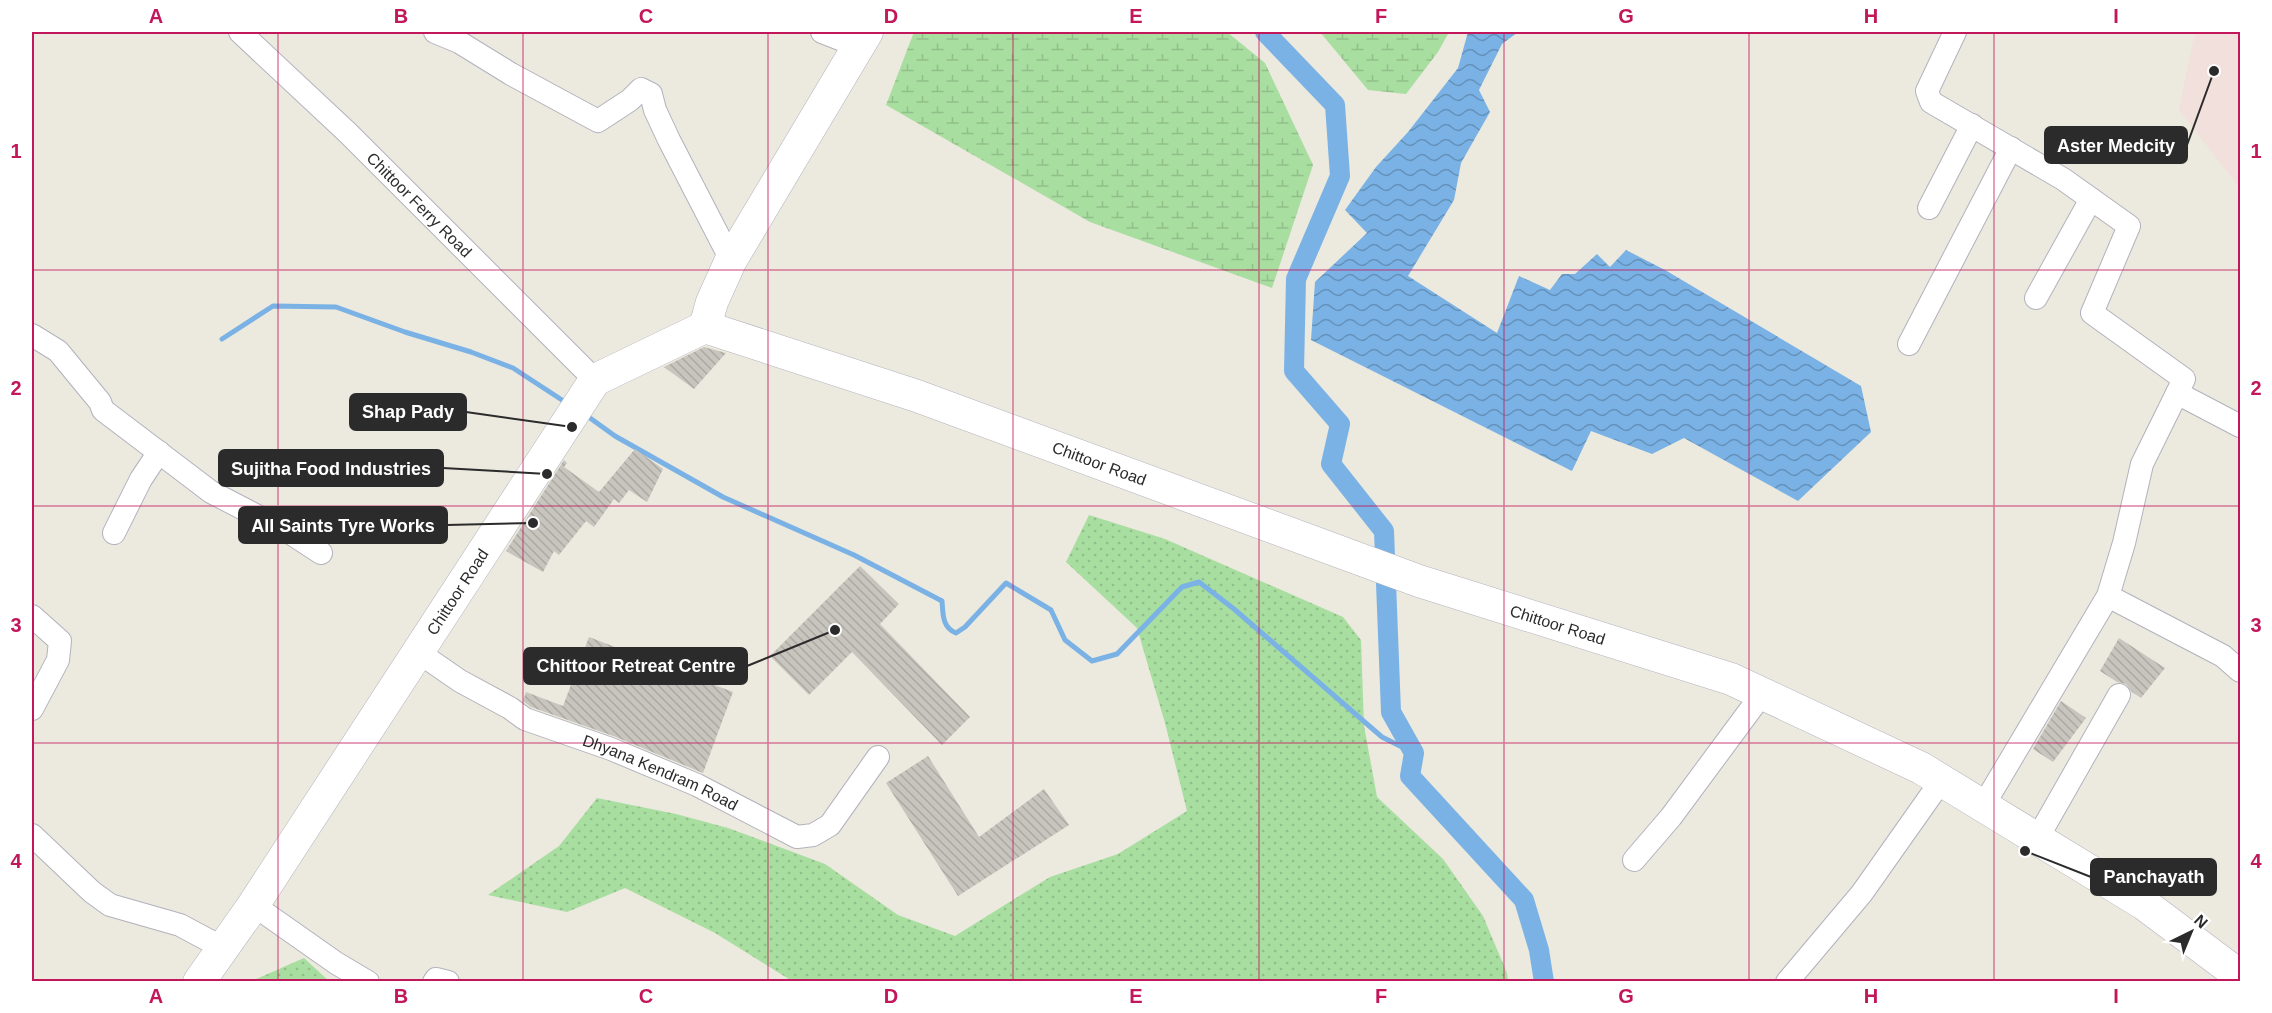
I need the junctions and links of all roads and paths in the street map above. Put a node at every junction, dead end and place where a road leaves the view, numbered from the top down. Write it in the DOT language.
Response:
graph roads {
  1 [pos="241,32"];
  2 [pos="435,32"];
  3 [pos="822,32"];
  4 [pos="1955,32"];
  5 [pos="862,39"];
  6 [pos="1972,125"];
  7 [pos="2011,148"];
  8 [pos="2091,199"];
  9 [pos="1929,208"];
  10 [pos="731,260"];
  11 [pos="2036,298"];
  12 [pos="705,327"];
  13 [pos="32,335"];
  14 [pos="1909,344"];
  15 [pos="595,380"];
  16 [pos="2177,393"];
  17 [pos="2241,426"];
  18 [pos="159,452"];
  19 [pos="114,533"];
  20 [pos="321,553"];
  21 [pos="2108,596"];
  22 [pos="32,616"];
  23 [pos="418,652"];
  24 [pos="2241,671"];
  25 [pos="1762,694"];
  26 [pos="2119,696"];
  27 [pos="32,709"];
  28 [pos="878,757"];
  29 [pos="1941,781"];
  30 [pos="1983,806"];
  31 [pos="32,836"];
  32 [pos="2037,839"];
  33 [pos="1634,860"];
  34 [pos="252,907"];
  35 [pos="221,947"];
  36 [pos="2241,976"];
  37 [pos="199,981"];
  38 [pos="368,981"];
  39 [pos="434,981"];
  40 [pos="448,981"];
  41 [pos="1787,981"];
  1 -- 15 [label="street, Chittoor Ferry Road"];
  2 -- 10 [label="street"];
  3 -- 5 [label="street"];
  4 -- 6 [label="street"];
  5 -- 10 [label="main road"];
  6 -- 7 [label="street"];
  6 -- 9 [label="street"];
  7 -- 8 [label="street"];
  7 -- 14 [label="street"];
  8 -- 11 [label="street"];
  8 -- 16 [label="street"];
  10 -- 12 [label="main road"];
  12 -- 15 [label="main road"];
  12 -- 25 [label="main road, Chittoor Road"];
  13 -- 18 [label="street"];
  15 -- 23 [label="main road, Chittoor Road"];
  16 -- 17 [label="street"];
  16 -- 21 [label="street"];
  18 -- 19 [label="street"];
  18 -- 20 [label="street"];
  21 -- 24 [label="street"];
  21 -- 30 [label="street"];
  22 -- 27 [label="street"];
  23 -- 28 [label="street, Dhyana Kendram Road"];
  23 -- 34 [label="main road, Chittoor Road"];
  25 -- 29 [label="main road, Chittoor Road"];
  25 -- 33 [label="street"];
  26 -- 32 [label="street"];
  29 -- 30 [label="main road, Chittoor Road"];
  29 -- 41 [label="street"];
  30 -- 32 [label="main road, Chittoor Road"];
  31 -- 35 [label="street"];
  32 -- 36 [label="main road, Chittoor Road"];
  34 -- 35 [label="main road, Chittoor Road"];
  34 -- 38 [label="street"];
  35 -- 37 [label="main road, Chittoor Road"];
  39 -- 40 [label="street"];
}
